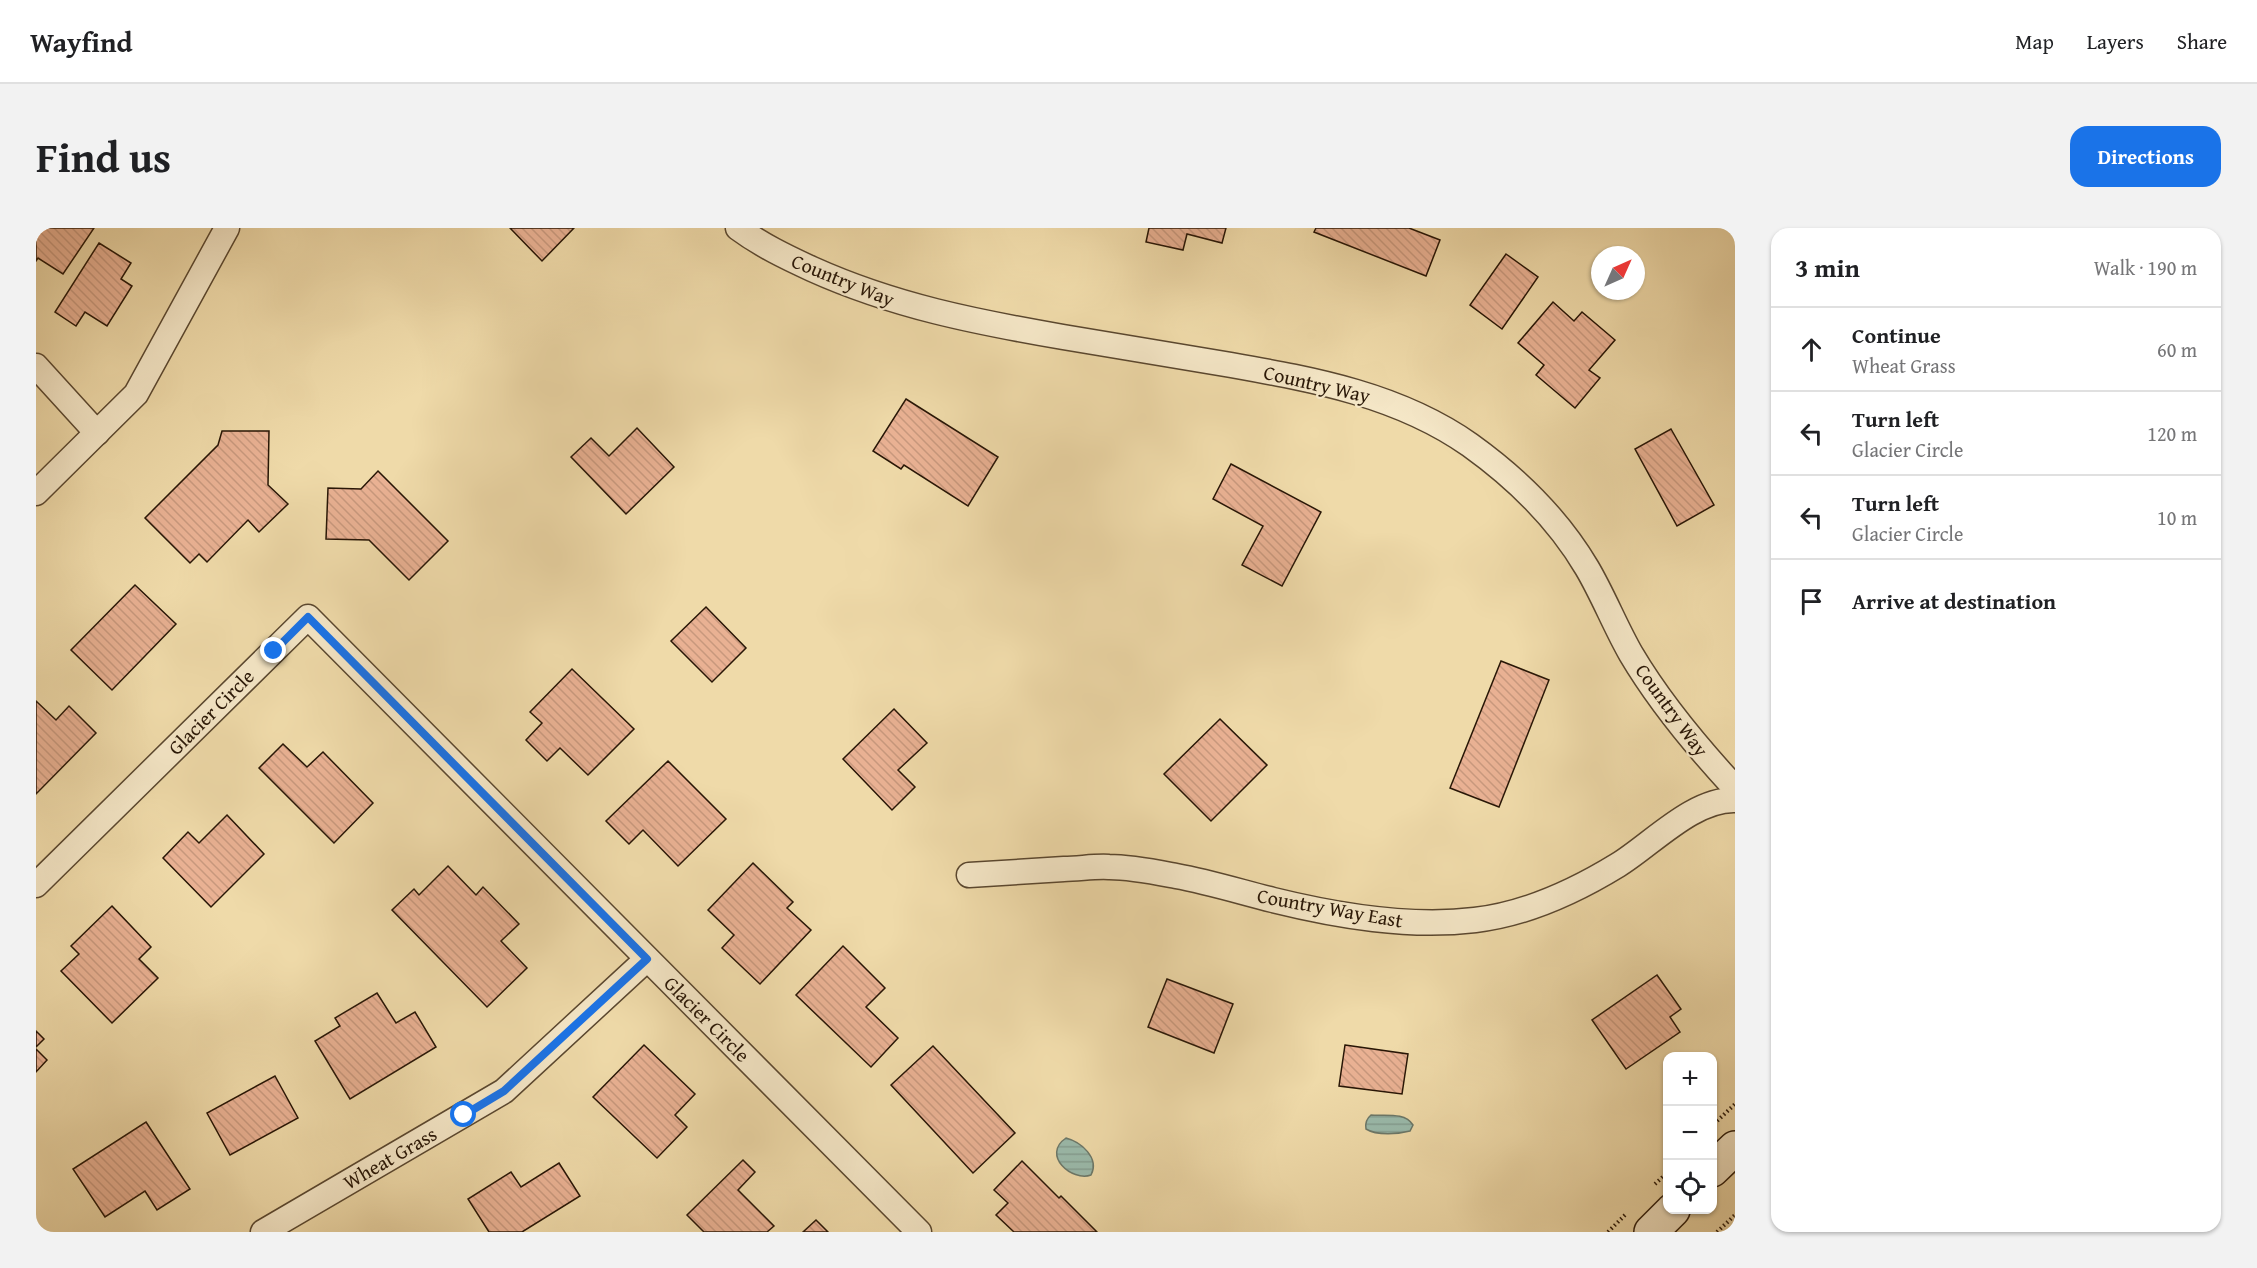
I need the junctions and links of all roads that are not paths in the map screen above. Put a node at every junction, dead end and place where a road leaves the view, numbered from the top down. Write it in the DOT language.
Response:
graph roads {
  1 [pos="227,228"];
  2 [pos="738,228"];
  3 [pos="36,366"];
  4 [pos="97,433"];
  5 [pos="36,493"];
  6 [pos="1735,788"];
  7 [pos="1735,800"];
  8 [pos="969,875"];
  9 [pos="36,885"];
  10 [pos="647,959"];
  11 [pos="1735,1148"];
  12 [pos="1717,1166"];
  13 [pos="1668,1214"];
  14 [pos="263,1232"];
  15 [pos="919,1232"];
  16 [pos="1651,1232"];
  1 -- 4 [label="street"];
  2 -- 6 [label="street, Country Way"];
  3 -- 4 [label="street"];
  4 -- 5 [label="street"];
  7 -- 8 [label="street, Country Way East"];
  9 -- 10 [label="street, Glacier Circle"];
  10 -- 14 [label="street, Wheat Grass"];
  10 -- 15 [label="street, Glacier Circle"];
  11 -- 12 [label="main road"];
  13 -- 16 [label="main road"];
}
